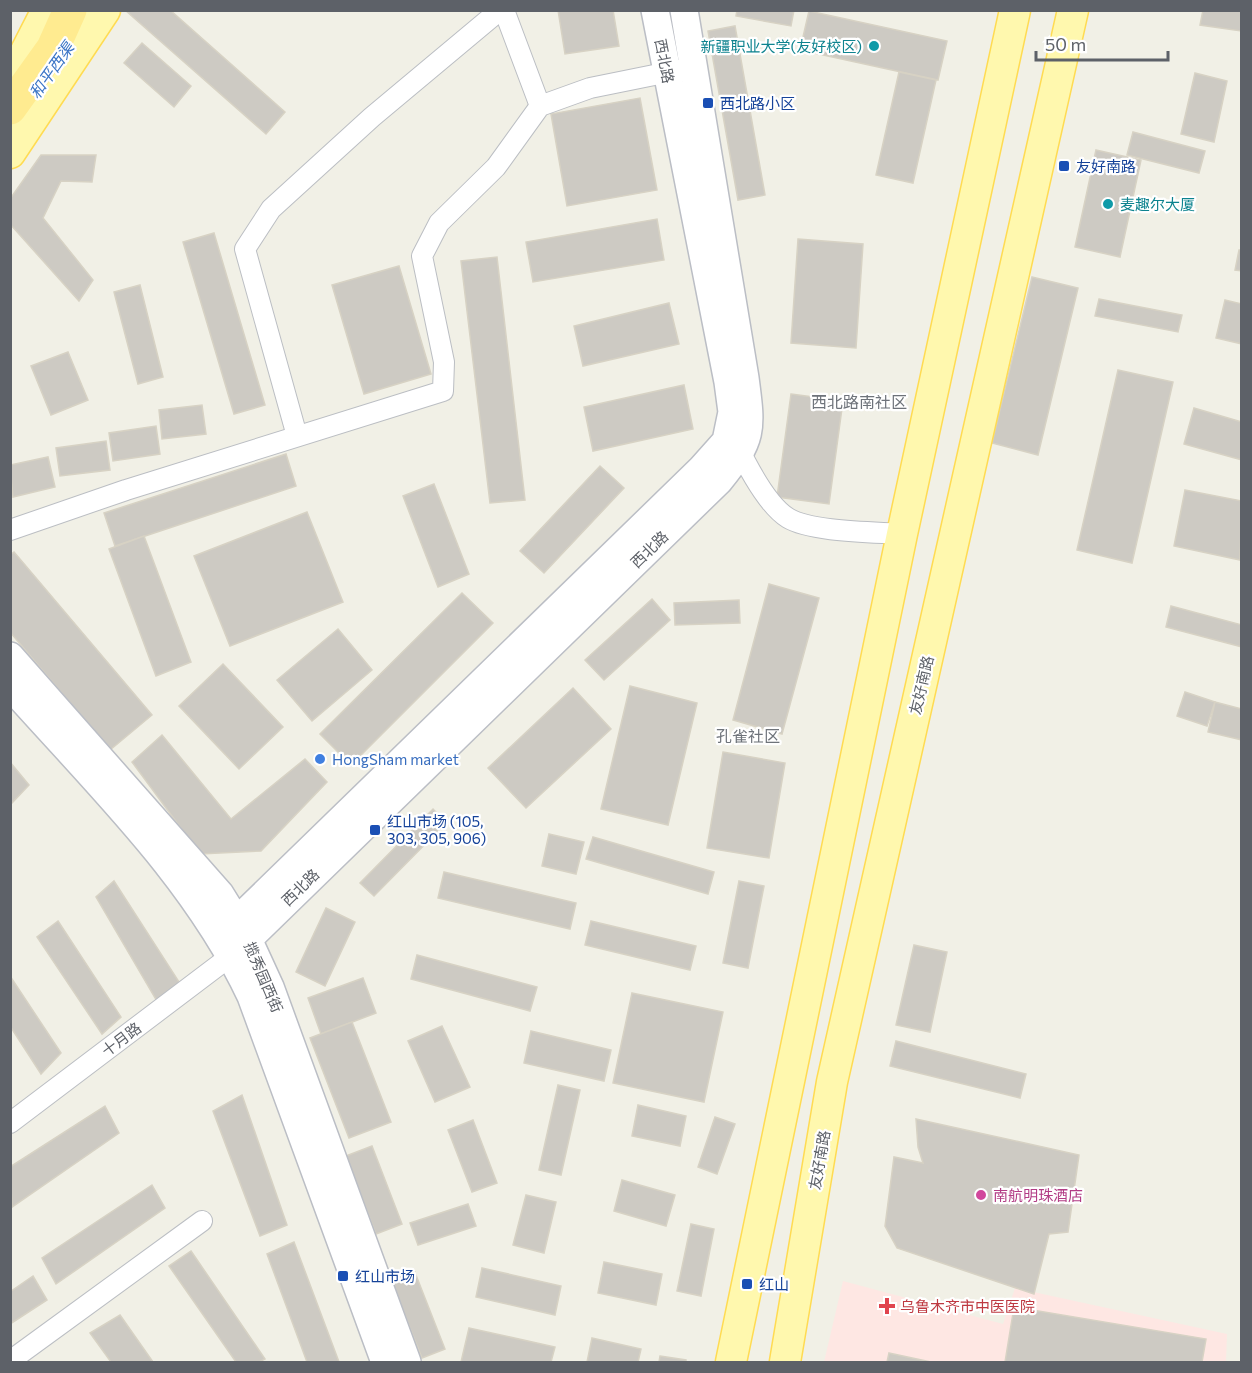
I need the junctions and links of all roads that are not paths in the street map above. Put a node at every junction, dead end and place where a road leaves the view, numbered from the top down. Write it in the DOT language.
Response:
graph roads {
  1 [pos="105,10"];
  2 [pos="502,10"];
  3 [pos="655,10"];
  4 [pos="684,10"];
  5 [pos="1015,10"];
  6 [pos="1073,10"];
  7 [pos="61,13"];
  8 [pos="692,68"];
  9 [pos="666,72"];
  10 [pos="10,75"];
  11 [pos="540,106"];
  12 [pos="10,108"];
  13 [pos="10,153"];
  14 [pos="729,428"];
  15 [pos="297,436"];
  16 [pos="741,453"];
  17 [pos="10,530"];
  18 [pos="902,534"];
  19 [pos="10,656"];
  20 [pos="10,686"];
  21 [pos="234,938"];
  22 [pos="10,1123"];
  23 [pos="202,1221"];
  24 [pos="10,1361"];
  25 [pos="386,1362"];
  26 [pos="407,1362"];
  27 [pos="731,1362"];
  28 [pos="785,1362"];
  1 -- 13 [label="main road"];
  2 -- 11 [label="street"];
  2 -- 15 [label="street"];
  3 -- 9 [label="main road, 西北路"];
  4 -- 8 [label="main road, 西北路"];
  5 -- 18 [label="main road"];
  6 -- 28 [label="main road, 友好南路"];
  7 -- 10 [label="main road"];
  7 -- 12 [label="highway"];
  8 -- 9 [label="street"];
  8 -- 16 [label="main road, 西北路"];
  9 -- 11 [label="street"];
  9 -- 14 [label="main road, 西北路"];
  11 -- 15 [label="street"];
  14 -- 16 [label="street"];
  14 -- 21 [label="main road, 西北路"];
  15 -- 17 [label="street"];
  16 -- 18 [label="street"];
  16 -- 21 [label="main road, 西北路"];
  18 -- 27 [label="main road"];
  19 -- 21 [label="main road, 揽秀园西街"];
  20 -- 21 [label="main road, 揽秀园西街"];
  21 -- 22 [label="street, 十月路"];
  21 -- 25 [label="main road, 揽秀园西街"];
  21 -- 26 [label="main road, 揽秀园西街"];
  23 -- 24 [label="street"];
}
